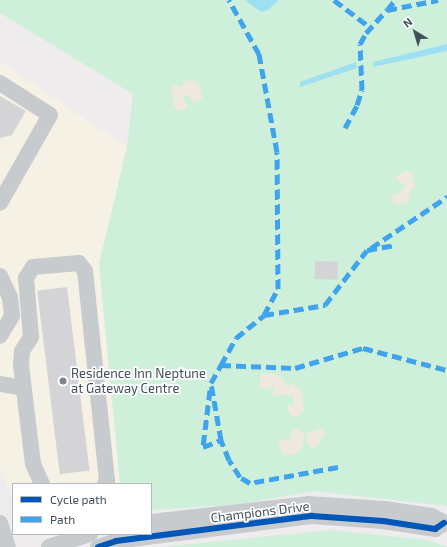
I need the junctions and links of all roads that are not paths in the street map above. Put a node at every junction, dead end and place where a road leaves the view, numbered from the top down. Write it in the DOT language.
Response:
graph roads {
  1 [pos="0,83"];
  2 [pos="0,203"];
  3 [pos="0,276"];
  4 [pos="0,336"];
  5 [pos="0,384"];
  6 [pos="23,388"];
  7 [pos="42,483"];
  8 [pos="106,483"];
  9 [pos="446,520"];
  10 [pos="152,522"];
  11 [pos="0,524"];
  12 [pos="87,535"];
  13 [pos="103,542"];
  14 [pos="8,547"];
  15 [pos="48,547"];
  1 -- 2 [label="street"];
  3 -- 4 [label="street"];
  5 -- 6 [label="street"];
  6 -- 7 [label="street"];
  6 -- 8 [label="street"];
  9 -- 10 [label="street, Champions Drive"];
  9 -- 13 [label="street, Champions Drive"];
  11 -- 14 [label="street"];
  12 -- 15 [label="street"];
}
